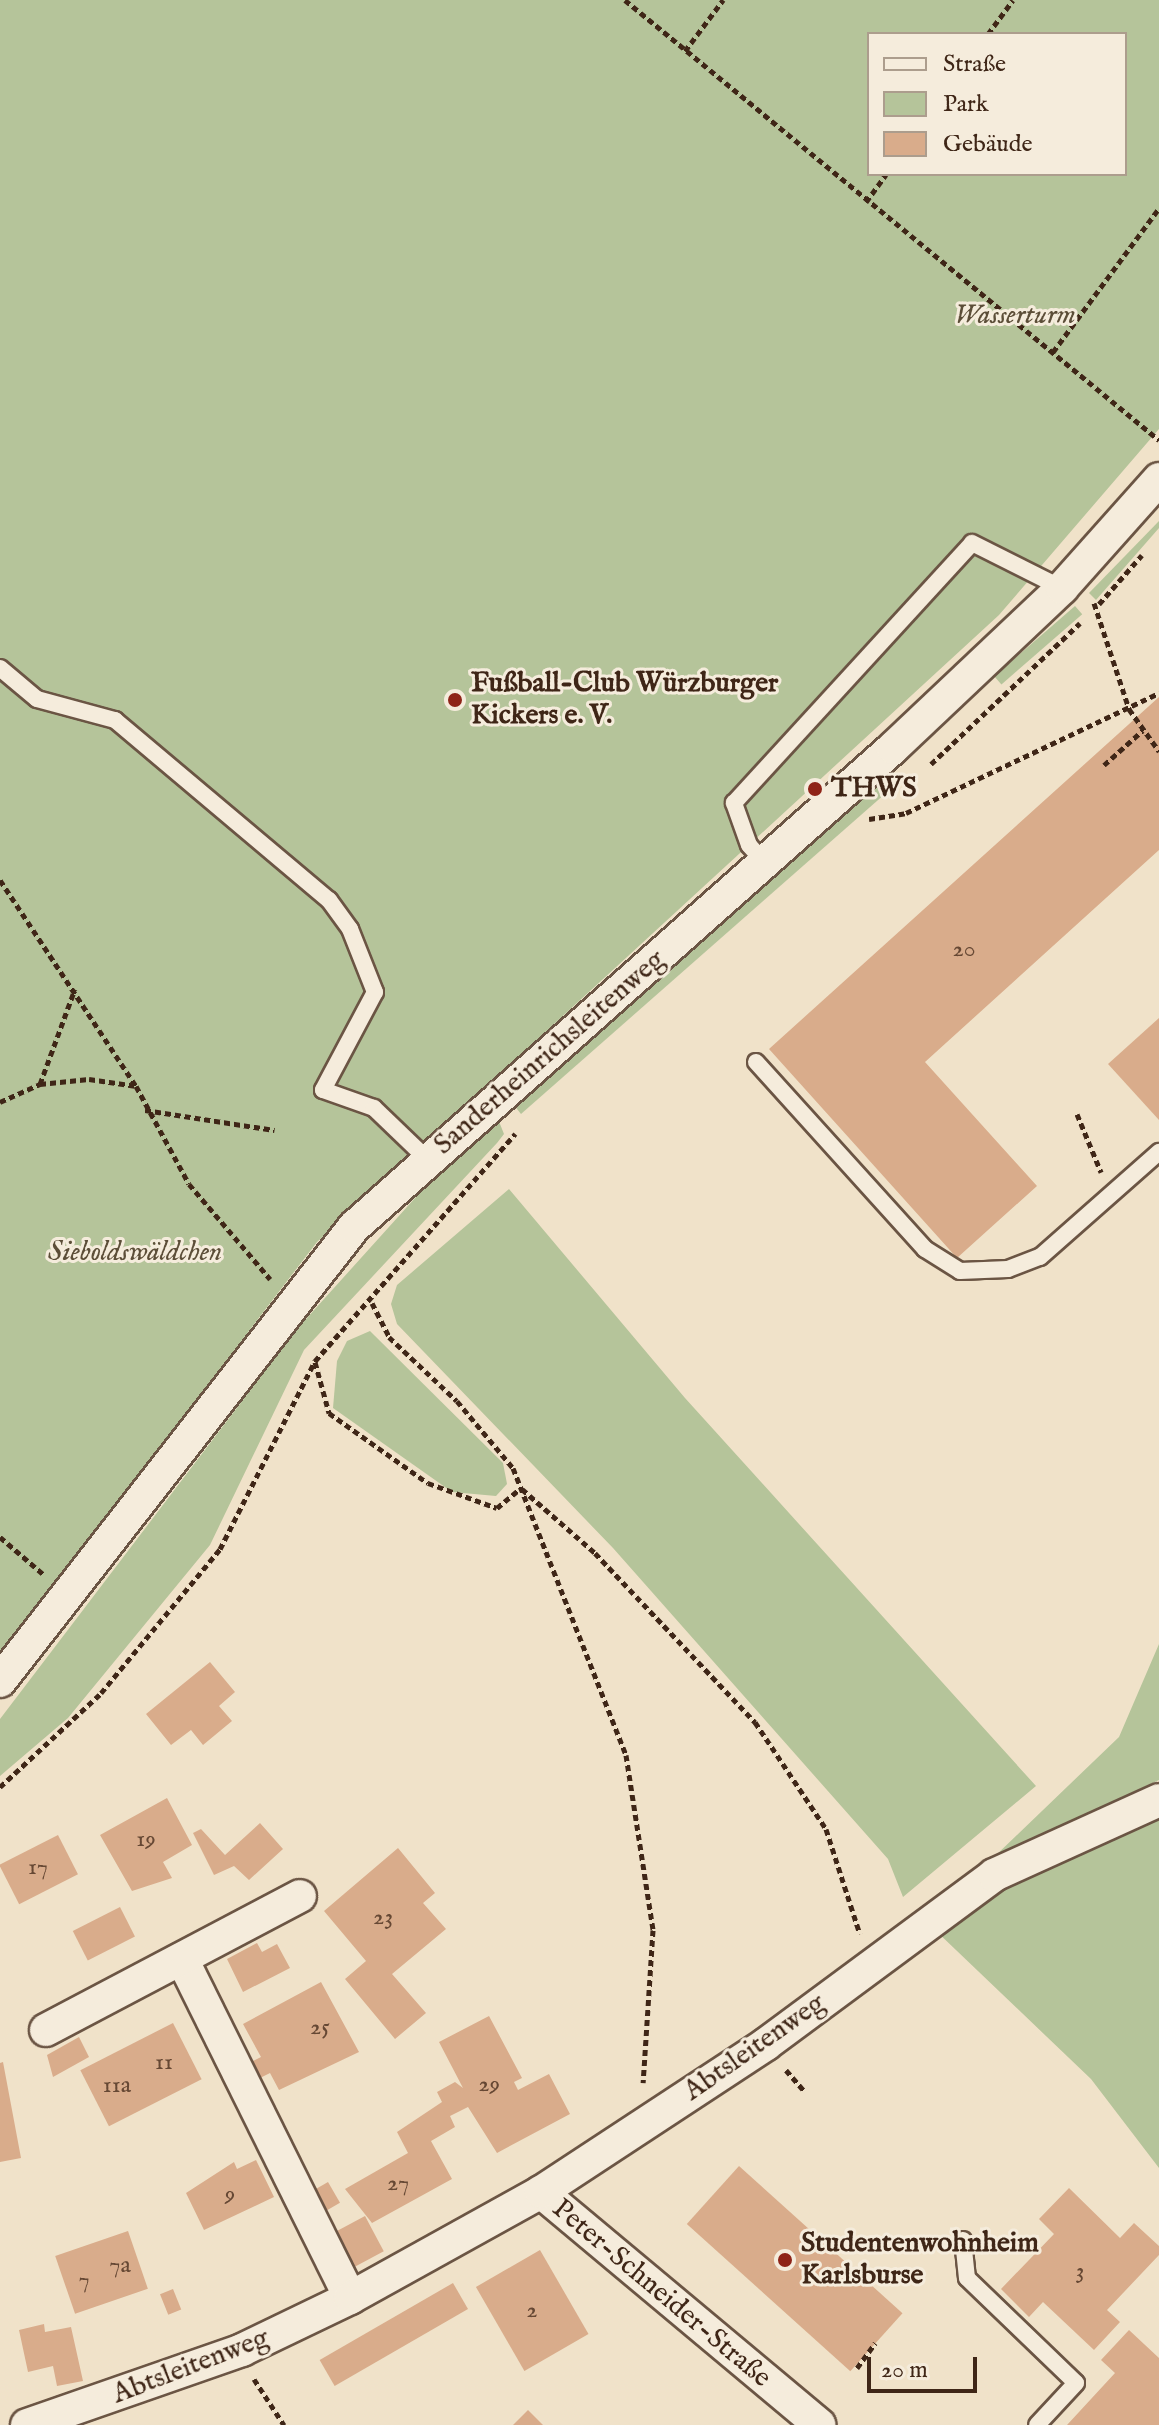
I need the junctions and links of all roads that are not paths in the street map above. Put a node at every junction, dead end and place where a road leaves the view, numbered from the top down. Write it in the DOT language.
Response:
graph roads {
  1 [pos="1159,479"];
  2 [pos="1062,588"];
  3 [pos="0,668"];
  4 [pos="766,864"];
  5 [pos="756,1062"];
  6 [pos="1159,1152"];
  7 [pos="428,1160"];
  8 [pos="0,1681"];
  9 [pos="1159,1800"];
  10 [pos="300,1896"];
  11 [pos="182,1959"];
  12 [pos="46,2030"];
  13 [pos="541,2192"];
  14 [pos="963,2240"];
  15 [pos="350,2298"];
  16 [pos="27,2425"];
  17 [pos="820,2425"];
  18 [pos="1037,2425"];
  1 -- 2 [label="street, Sanderheinrichsleitenweg"];
  2 -- 4 [label="street, Sanderheinrichsleitenweg"];
  2 -- 4 [label="lane"];
  3 -- 7 [label="lane"];
  4 -- 7 [label="street, Sanderheinrichsleitenweg"];
  5 -- 6 [label="lane"];
  7 -- 8 [label="street, Sanderheinrichsleitenweg"];
  9 -- 13 [label="street, Abtsleitenweg"];
  10 -- 11 [label="street"];
  11 -- 12 [label="street"];
  11 -- 15 [label="street"];
  13 -- 15 [label="street, Abtsleitenweg"];
  13 -- 17 [label="street, Peter-Schneider-Straße"];
  14 -- 18 [label="lane"];
  15 -- 16 [label="street, Abtsleitenweg"];
}
